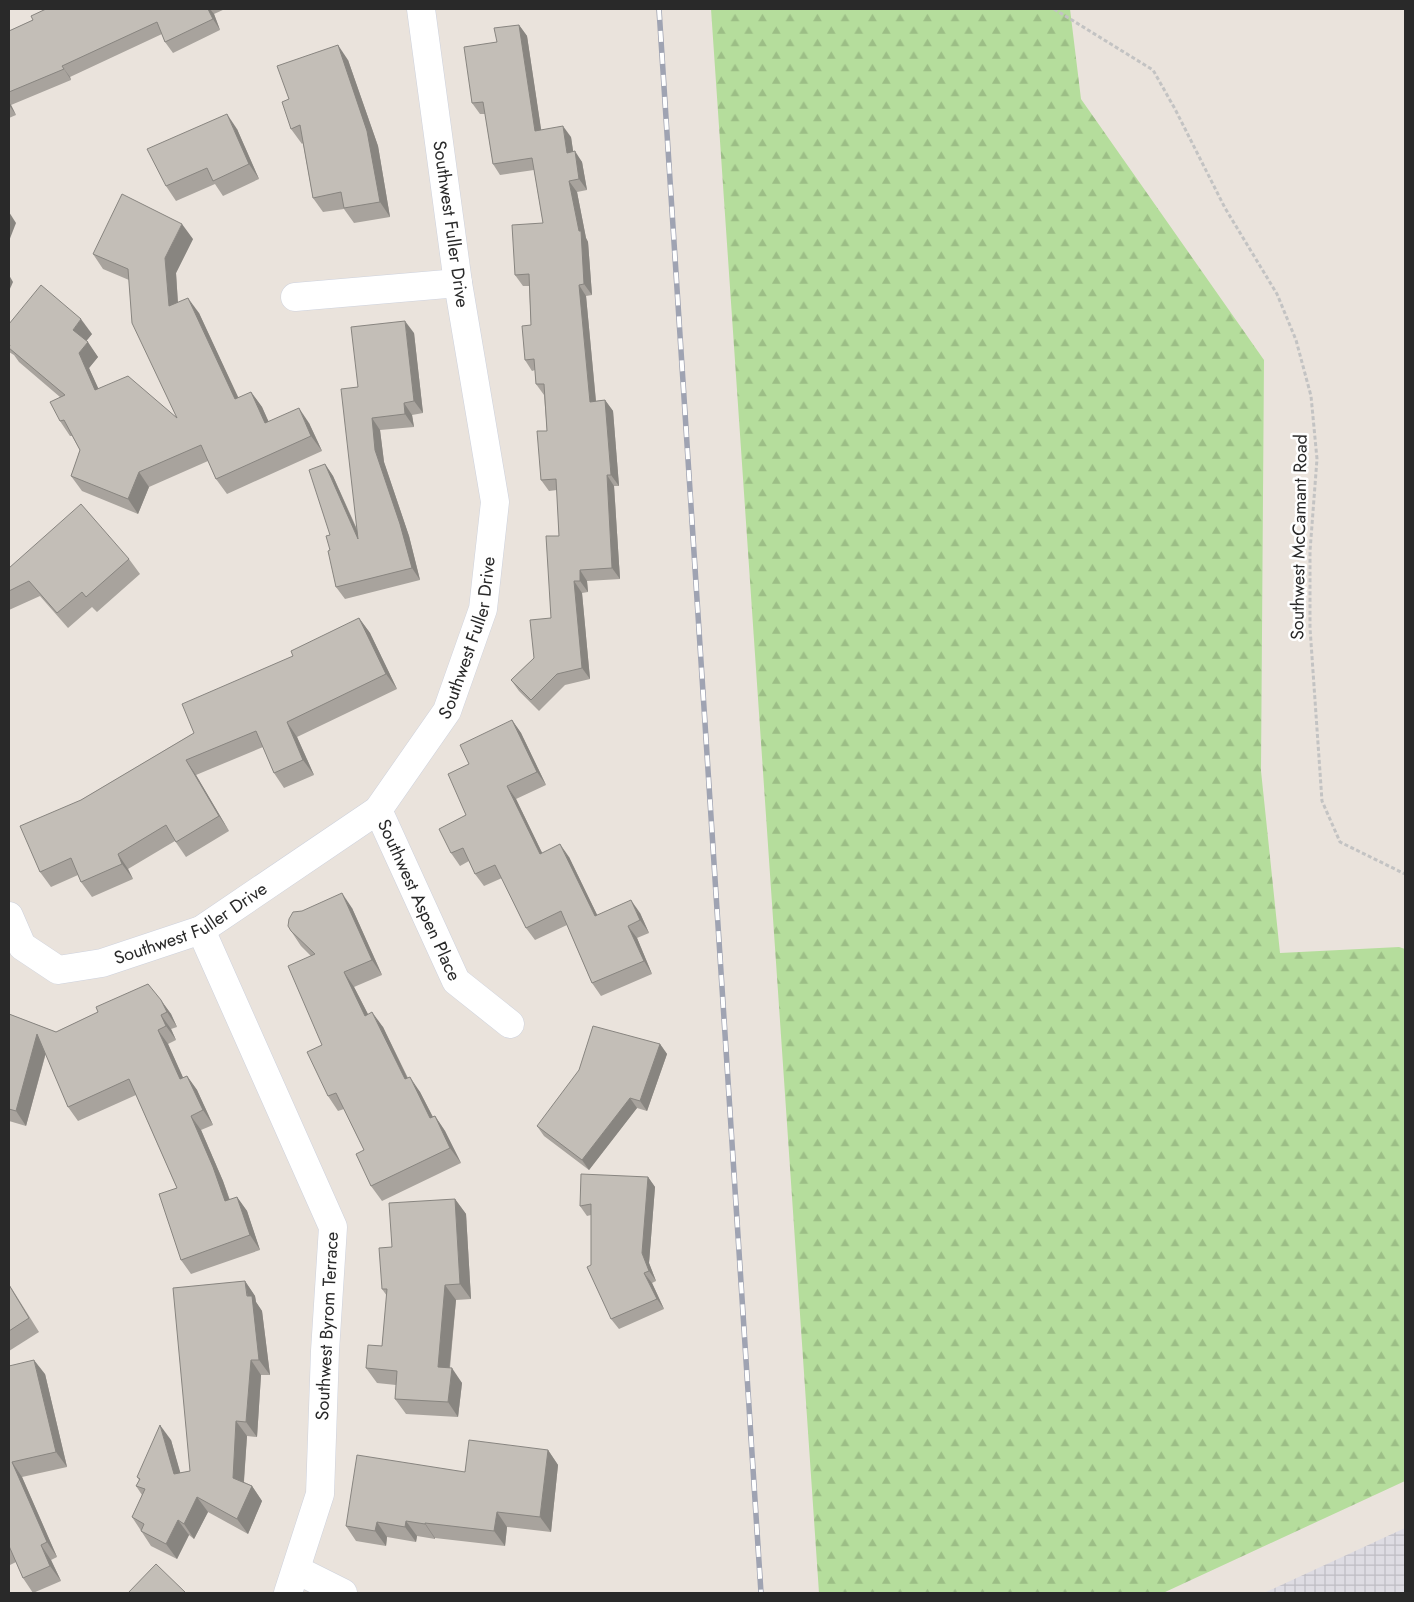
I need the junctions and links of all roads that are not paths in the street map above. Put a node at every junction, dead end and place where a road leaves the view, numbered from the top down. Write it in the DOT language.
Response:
graph roads {
  1 [pos="421,9"];
  2 [pos="458,283"];
  3 [pos="295,297"];
  4 [pos="378,810"];
  5 [pos="9,916"];
  6 [pos="201,930"];
  7 [pos="510,1024"];
  8 [pos="292,1582"];
  9 [pos="344,1593"];
  1 -- 2 [label="street, Southwest Fuller Drive"];
  2 -- 3 [label="street"];
  2 -- 4 [label="street, Southwest Fuller Drive"];
  4 -- 6 [label="street, Southwest Fuller Drive"];
  4 -- 7 [label="street, Southwest Aspen Place"];
  5 -- 6 [label="street, Southwest Fuller Drive"];
  6 -- 8 [label="street, Southwest Byrom Terrace"];
  8 -- 9 [label="street"];
}
